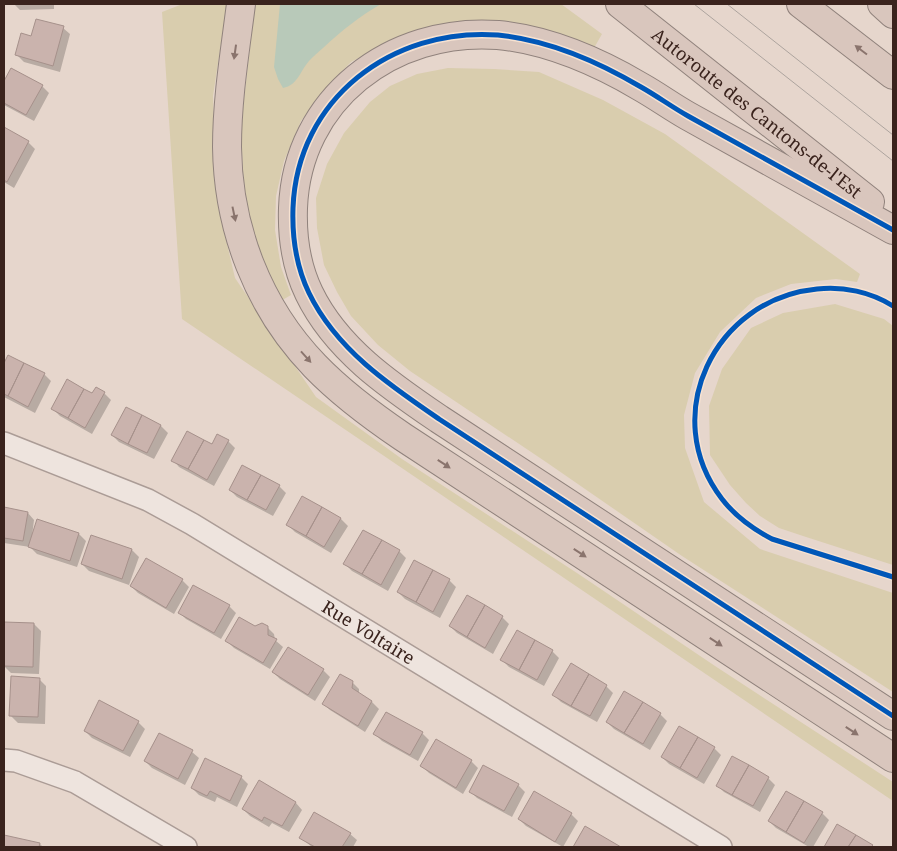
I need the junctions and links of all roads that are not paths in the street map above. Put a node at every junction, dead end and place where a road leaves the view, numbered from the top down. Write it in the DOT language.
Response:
graph roads {
  1 [pos="241,4"];
  2 [pos="620,4"];
  3 [pos="801,4"];
  4 [pos="882,4"];
  5 [pos="893,14"];
  6 [pos="893,74"];
  7 [pos="893,221"];
  8 [pos="893,230"];
  9 [pos="4,443"];
  10 [pos="893,716"];
  11 [pos="893,758"];
  12 [pos="4,760"];
  13 [pos="186,847"];
  14 [pos="721,847"];
  1 -- 11 [label="highway, one-way"];
  2 -- 7 [label="highway, Autoroute des Cantons-de-l'Est"];
  6 -- 3 [label="highway, one-way"];
  4 -- 5 [label="highway"];
  8 -- 10 [label="highway"];
  9 -- 14 [label="street, Rue Voltaire"];
  12 -- 13 [label="street"];
}
